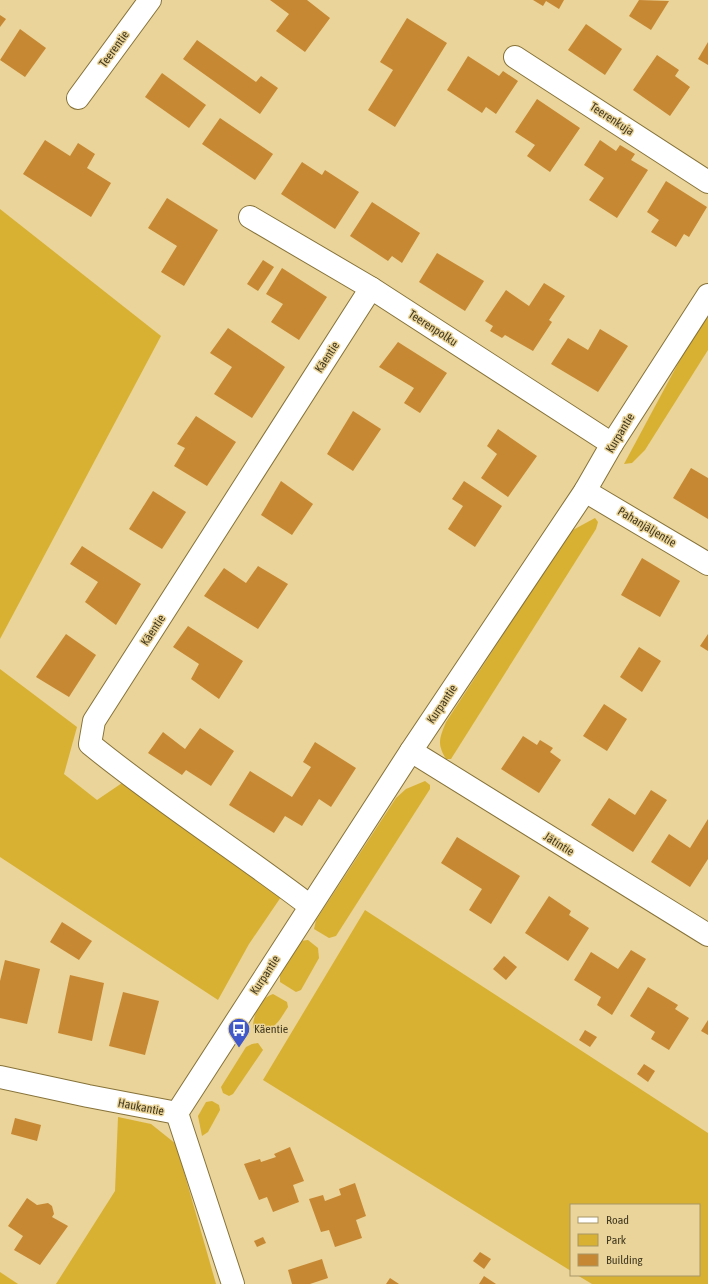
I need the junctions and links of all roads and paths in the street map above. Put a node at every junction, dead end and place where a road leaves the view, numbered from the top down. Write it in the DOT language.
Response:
graph roads {
  1 [pos="150,0"];
  2 [pos="515,57"];
  3 [pos="78,98"];
  4 [pos="708,182"];
  5 [pos="250,217"];
  6 [pos="371,288"];
  7 [pos="708,295"];
  8 [pos="612,444"];
  9 [pos="585,491"];
  10 [pos="708,564"];
  11 [pos="411,751"];
  12 [pos="310,906"];
  13 [pos="708,936"];
  14 [pos="0,1077"];
  15 [pos="176,1114"];
  16 [pos="233,1284"];
  1 -- 3 [label="street, Teerentie"];
  2 -- 4 [label="street, Teerenkuja"];
  5 -- 6 [label="street, Teerenpolku"];
  6 -- 8 [label="street, Teerenpolku"];
  6 -- 12 [label="street, Käentie"];
  7 -- 8 [label="street, Kurpantie"];
  8 -- 9 [label="street, Kurpantie"];
  9 -- 10 [label="street, Pahanjäljentie"];
  9 -- 11 [label="street, Kurpantie"];
  11 -- 12 [label="street, Kurpantie"];
  11 -- 13 [label="street, Jätintie"];
  12 -- 15 [label="street, Kurpantie"];
  14 -- 15 [label="street, Haukantie"];
  15 -- 16 [label="street, Haukantie"];
}
